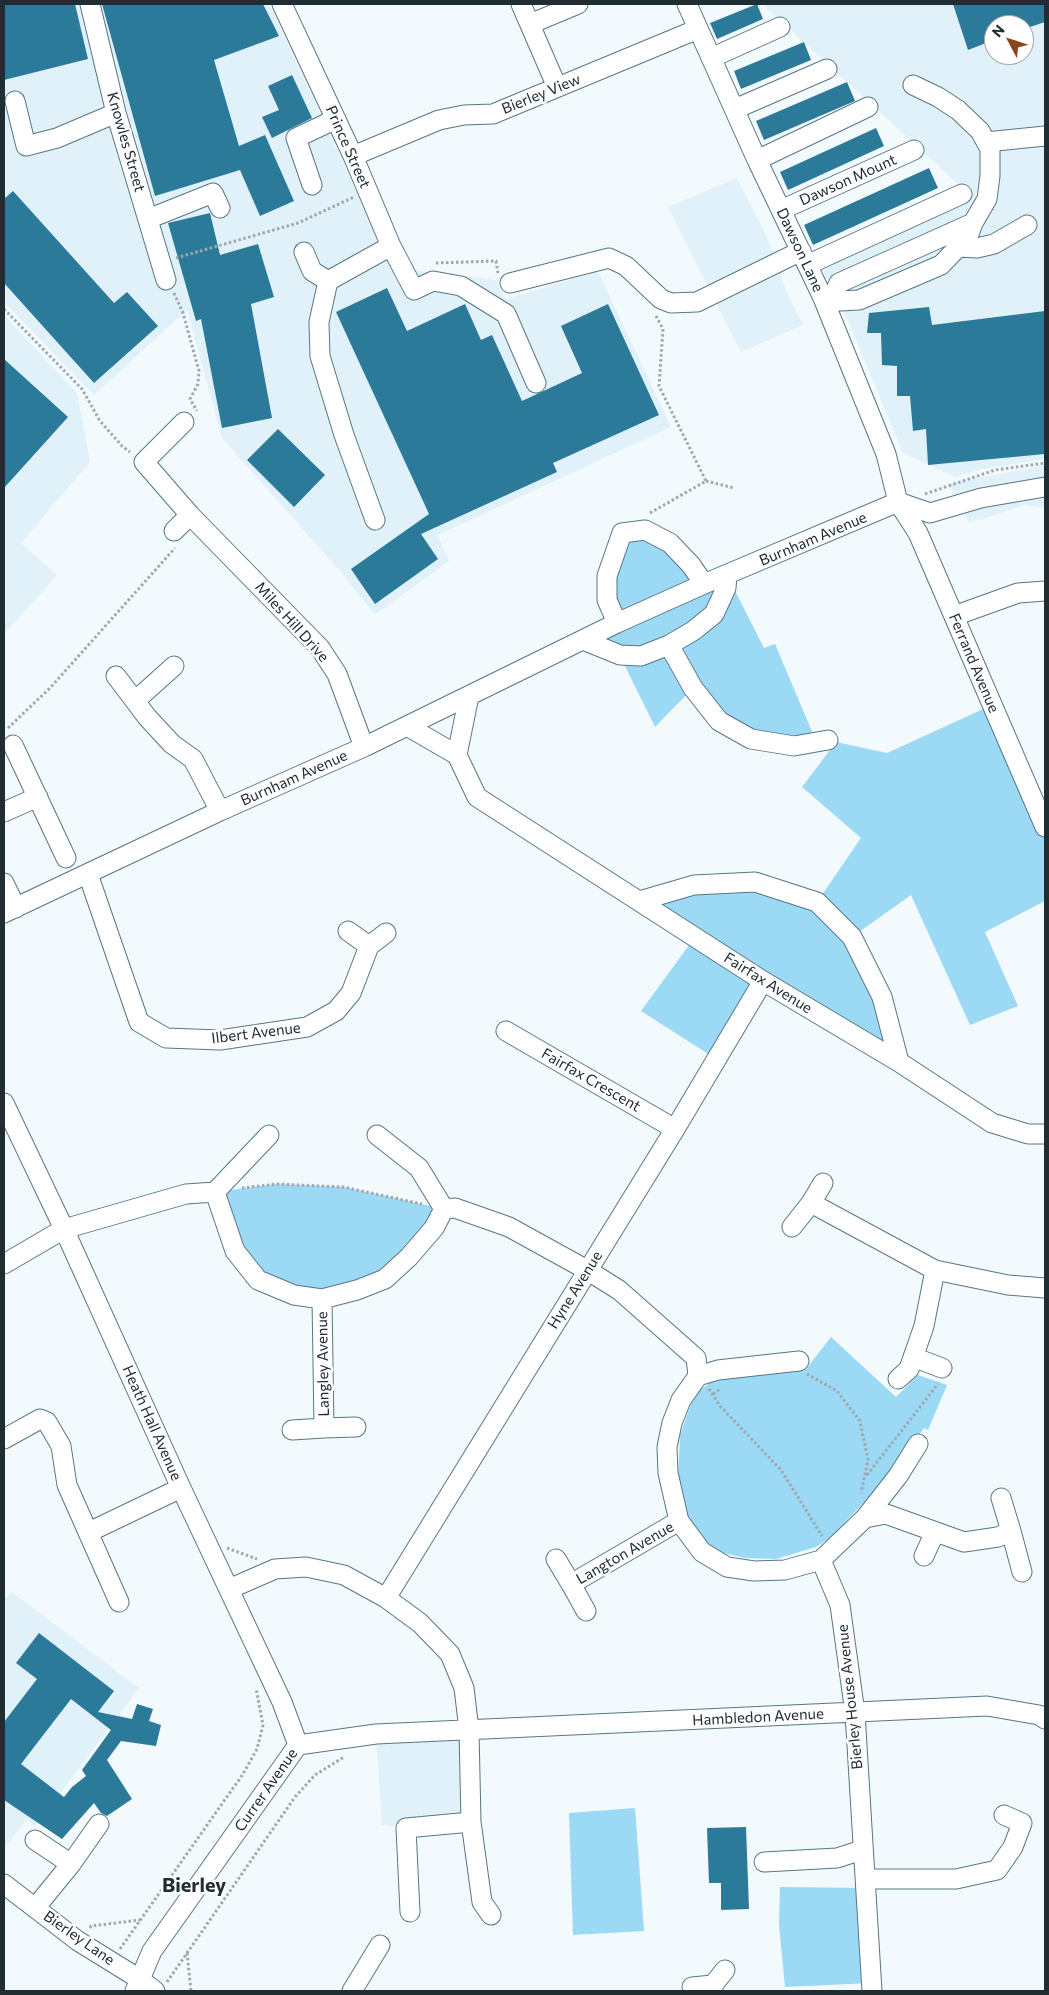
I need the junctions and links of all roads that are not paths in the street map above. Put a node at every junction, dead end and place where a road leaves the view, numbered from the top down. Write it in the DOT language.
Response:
graph roads {
  1 [pos="90,4"];
  2 [pos="282,4"];
  3 [pos="521,4"];
  4 [pos="578,4"];
  5 [pos="690,5"];
  6 [pos="530,24"];
  7 [pos="780,27"];
  8 [pos="698,29"];
  9 [pos="711,58"];
  10 [pos="827,69"];
  11 [pos="913,85"];
  12 [pos="557,88"];
  13 [pos="15,101"];
  14 [pos="868,107"];
  15 [pos="735,109"];
  16 [pos="116,113"];
  17 [pos="336,119"];
  18 [pos="1045,136"];
  19 [pos="986,142"];
  20 [pos="914,150"];
  21 [pos="353,156"];
  22 [pos="757,160"];
  23 [pos="312,185"];
  24 [pos="962,194"];
  25 [pos="220,208"];
  26 [pos="782,210"];
  27 [pos="148,218"];
  28 [pos="972,223"];
  29 [pos="1027,225"];
  30 [pos="391,246"];
  31 [pos="958,247"];
  32 [pos="304,252"];
  33 [pos="804,258"];
  34 [pos="163,271"];
  35 [pos="328,281"];
  36 [pos="510,284"];
  37 [pos="828,296"];
  38 [pos="536,384"];
  39 [pos="184,422"];
  40 [pos="1045,487"];
  41 [pos="898,502"];
  42 [pos="190,515"];
  43 [pos="375,520"];
  44 [pos="175,539"];
  45 [pos="727,575"];
  46 [pos="704,584"];
  47 [pos="1045,591"];
  48 [pos="954,616"];
  49 [pos="617,624"];
  50 [pos="583,640"];
  51 [pos="670,645"];
  52 [pos="174,666"];
  53 [pos="116,676"];
  54 [pos="469,696"];
  55 [pos="135,701"];
  56 [pos="407,726"];
  57 [pos="8,738"];
  58 [pos="828,740"];
  59 [pos="364,747"];
  60 [pos="458,755"];
  61 [pos="38,797"];
  62 [pos="220,810"];
  63 [pos="4,812"];
  64 [pos="1045,826"];
  65 [pos="66,858"];
  66 [pos="88,874"];
  67 [pos="4,883"];
  68 [pos="639,901"];
  69 [pos="10,910"];
  70 [pos="348,931"];
  71 [pos="386,933"];
  72 [pos="369,946"];
  73 [pos="763,981"];
  74 [pos="506,1031"];
  75 [pos="900,1062"];
  76 [pos="4,1102"];
  77 [pos="675,1130"];
  78 [pos="1045,1134"];
  79 [pos="270,1135"];
  80 [pos="377,1135"];
  81 [pos="823,1183"];
  82 [pos="214,1192"];
  83 [pos="811,1203"];
  84 [pos="444,1209"];
  85 [pos="792,1226"];
  86 [pos="64,1229"];
  87 [pos="4,1264"];
  88 [pos="587,1270"];
  89 [pos="935,1270"];
  90 [pos="1045,1288"];
  91 [pos="322,1299"];
  92 [pos="913,1357"];
  93 [pos="802,1367"];
  94 [pos="942,1368"];
  95 [pos="698,1376"];
  96 [pos="898,1379"];
  97 [pos="356,1427"];
  98 [pos="324,1428"];
  99 [pos="292,1430"];
  100 [pos="4,1439"];
  101 [pos="918,1444"];
  102 [pos="181,1488"];
  103 [pos="1001,1498"];
  104 [pos="865,1518"];
  105 [pos="679,1521"];
  106 [pos="1011,1531"];
  107 [pos="89,1532"];
  108 [pos="935,1532"];
  109 [pos="826,1556"];
  110 [pos="924,1556"];
  111 [pos="556,1559"];
  112 [pos="1022,1572"];
  113 [pos="571,1584"];
  114 [pos="229,1589"];
  115 [pos="386,1598"];
  116 [pos="119,1602"];
  117 [pos="586,1611"];
  118 [pos="855,1713"];
  119 [pos="1045,1720"];
  120 [pos="469,1730"];
  121 [pos="298,1745"];
  122 [pos="1004,1815"];
  123 [pos="471,1822"];
  124 [pos="99,1824"];
  125 [pos="35,1840"];
  126 [pos="862,1850"];
  127 [pos="764,1862"];
  128 [pos="71,1864"];
  129 [pos="867,1879"];
  130 [pos="4,1884"];
  131 [pos="35,1908"];
  132 [pos="410,1912"];
  133 [pos="491,1915"];
  134 [pos="380,1945"];
  135 [pos="724,1970"];
  136 [pos="149,1987"];
  137 [pos="692,1987"];
  138 [pos="713,1988"];
  139 [pos="352,1991"];
  140 [pos="872,1991"];
  1 -- 16 [label="street, Knowles Street"];
  2 -- 17 [label="street, Prince Street"];
  3 -- 6 [label="street"];
  4 -- 6 [label="street"];
  5 -- 8 [label="street, Dawson Lane"];
  6 -- 12 [label="street"];
  7 -- 9 [label="street"];
  8 -- 9 [label="street, Dawson Lane"];
  8 -- 12 [label="street, Bierley View"];
  9 -- 15 [label="street, Dawson Lane"];
  10 -- 15 [label="street"];
  11 -- 19 [label="street"];
  12 -- 21 [label="street, Bierley View"];
  13 -- 16 [label="street"];
  14 -- 22 [label="street"];
  15 -- 22 [label="street, Dawson Lane"];
  16 -- 27 [label="street, Knowles Street"];
  17 -- 21 [label="street, Prince Street"];
  17 -- 23 [label="street"];
  18 -- 19 [label="street"];
  19 -- 28 [label="street"];
  20 -- 26 [label="street, Dawson Mount"];
  21 -- 30 [label="street, Prince Street"];
  22 -- 26 [label="street, Dawson Lane"];
  24 -- 33 [label="street"];
  25 -- 27 [label="street"];
  26 -- 33 [label="street, Dawson Lane"];
  27 -- 34 [label="street, Knowles Street"];
  28 -- 31 [label="street"];
  28 -- 37 [label="street"];
  29 -- 31 [label="street"];
  30 -- 35 [label="street"];
  30 -- 38 [label="street, Prince Street"];
  31 -- 37 [label="street"];
  32 -- 35 [label="street"];
  33 -- 36 [label="street"];
  33 -- 37 [label="street, Dawson Lane"];
  35 -- 43 [label="street"];
  37 -- 41 [label="street, Dawson Lane"];
  39 -- 42 [label="street, Miles Hill Drive"];
  40 -- 41 [label="street"];
  41 -- 45 [label="street, Burnham Avenue"];
  41 -- 48 [label="street, Ferrand Avenue"];
  42 -- 44 [label="street"];
  42 -- 59 [label="street, Miles Hill Drive"];
  45 -- 46 [label="street, Burnham Avenue"];
  45 -- 51 [label="street"];
  46 -- 49 [label="street, Burnham Avenue"];
  46 -- 49 [label="street"];
  47 -- 48 [label="street"];
  48 -- 64 [label="street, Ferrand Avenue"];
  49 -- 50 [label="street, Burnham Avenue"];
  50 -- 51 [label="street"];
  50 -- 54 [label="street, Burnham Avenue"];
  51 -- 58 [label="street"];
  52 -- 55 [label="street"];
  53 -- 55 [label="street"];
  54 -- 56 [label="street, Burnham Avenue"];
  54 -- 60 [label="street"];
  55 -- 62 [label="street"];
  56 -- 59 [label="street, Burnham Avenue"];
  56 -- 60 [label="street"];
  57 -- 61 [label="street"];
  59 -- 62 [label="street, Burnham Avenue"];
  60 -- 68 [label="street, Fairfax Avenue"];
  61 -- 63 [label="street"];
  61 -- 65 [label="street"];
  62 -- 66 [label="street, Burnham Avenue"];
  66 -- 69 [label="street, Burnham Avenue"];
  66 -- 72 [label="street, Ilbert Avenue"];
  67 -- 69 [label="street"];
  68 -- 73 [label="street, Fairfax Avenue"];
  68 -- 75 [label="street"];
  70 -- 72 [label="street"];
  71 -- 72 [label="street"];
  73 -- 75 [label="street, Fairfax Avenue"];
  73 -- 77 [label="street, Hyne Avenue"];
  74 -- 77 [label="street, Fairfax Crescent"];
  75 -- 78 [label="street, Fairfax Avenue"];
  76 -- 86 [label="street, Heath Hall Avenue"];
  77 -- 88 [label="street, Hyne Avenue"];
  79 -- 82 [label="street"];
  80 -- 84 [label="street"];
  81 -- 83 [label="street"];
  82 -- 86 [label="street"];
  82 -- 91 [label="street"];
  83 -- 85 [label="street"];
  83 -- 89 [label="street"];
  84 -- 88 [label="street"];
  84 -- 91 [label="street"];
  86 -- 87 [label="street"];
  86 -- 102 [label="street, Heath Hall Avenue"];
  88 -- 95 [label="street"];
  88 -- 115 [label="street, Hyne Avenue"];
  89 -- 90 [label="street"];
  89 -- 92 [label="street"];
  91 -- 98 [label="street, Langley Avenue"];
  92 -- 94 [label="street"];
  92 -- 96 [label="street"];
  93 -- 95 [label="street"];
  95 -- 105 [label="street"];
  97 -- 98 [label="street, Langley Avenue"];
  98 -- 99 [label="street, Langley Avenue"];
  100 -- 107 [label="street"];
  101 -- 104 [label="street"];
  102 -- 107 [label="street"];
  102 -- 114 [label="street, Heath Hall Avenue"];
  103 -- 106 [label="street"];
  104 -- 108 [label="street"];
  104 -- 109 [label="street"];
  105 -- 109 [label="street"];
  105 -- 113 [label="street, Langton Avenue"];
  106 -- 108 [label="street"];
  106 -- 112 [label="street"];
  107 -- 116 [label="street"];
  108 -- 110 [label="street"];
  109 -- 118 [label="street, Bierley House Avenue"];
  111 -- 113 [label="street, Langton Avenue"];
  113 -- 117 [label="street, Langton Avenue"];
  114 -- 115 [label="street"];
  114 -- 121 [label="street, Heath Hall Avenue"];
  115 -- 120 [label="street"];
  118 -- 119 [label="street, Hambledon Avenue"];
  118 -- 120 [label="street, Hambledon Avenue"];
  118 -- 126 [label="street, Bierley House Avenue"];
  120 -- 121 [label="street, Currer Avenue"];
  120 -- 123 [label="street"];
  121 -- 136 [label="street, Currer Avenue"];
  122 -- 129 [label="street"];
  123 -- 132 [label="street"];
  123 -- 133 [label="street"];
  124 -- 128 [label="street"];
  125 -- 128 [label="street"];
  126 -- 127 [label="street"];
  126 -- 129 [label="street, Bierley House Avenue"];
  128 -- 131 [label="street"];
  129 -- 140 [label="street, Bierley House Avenue"];
  130 -- 131 [label="street, Bierley Lane"];
  131 -- 136 [label="street, Bierley Lane"];
  134 -- 139 [label="street"];
  135 -- 138 [label="street"];
  137 -- 138 [label="street"];
}
